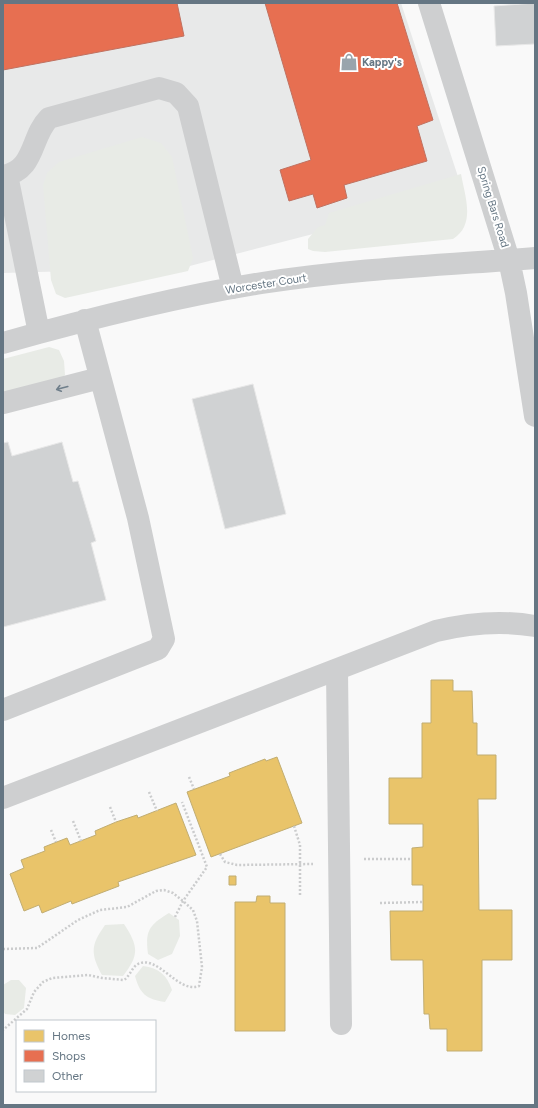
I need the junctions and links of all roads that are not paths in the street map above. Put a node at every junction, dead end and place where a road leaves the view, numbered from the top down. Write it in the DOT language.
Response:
graph roads {
  1 [pos="429,3"];
  2 [pos="5,175"];
  3 [pos="535,258"];
  4 [pos="509,260"];
  5 [pos="233,288"];
  6 [pos="85,320"];
  7 [pos="39,333"];
  8 [pos="3,343"];
  9 [pos="100,378"];
  10 [pos="3,403"];
  11 [pos="535,416"];
  12 [pos="535,626"];
  13 [pos="337,670"];
  14 [pos="3,710"];
  15 [pos="3,798"];
  16 [pos="341,1024"];
  1 -- 4 [label="street, Spring Bars Road"];
  2 -- 5 [label="street"];
  2 -- 7 [label="street"];
  3 -- 4 [label="street, Worcester Court"];
  4 -- 5 [label="street, Worcester Court"];
  4 -- 11 [label="street, Spring Bars Road"];
  5 -- 6 [label="street, Worcester Court"];
  6 -- 7 [label="street, Worcester Court"];
  6 -- 9 [label="street"];
  7 -- 8 [label="street, Worcester Court"];
  9 -- 10 [label="street, one-way"];
  9 -- 14 [label="street"];
  12 -- 13 [label="street"];
  13 -- 15 [label="street"];
  13 -- 16 [label="street"];
}
